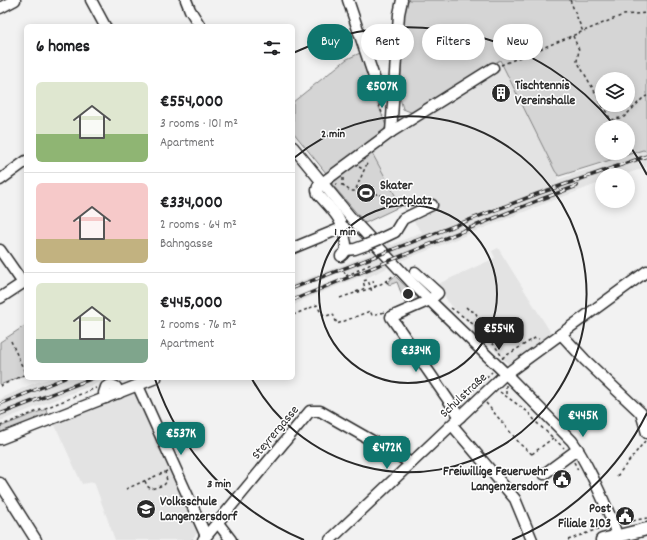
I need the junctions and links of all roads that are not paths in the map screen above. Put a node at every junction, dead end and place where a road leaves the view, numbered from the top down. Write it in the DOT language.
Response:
graph roads {
  1 [pos="15,0"];
  2 [pos="91,0"];
  3 [pos="186,0"];
  4 [pos="348,0"];
  5 [pos="402,0"];
  6 [pos="0,8"];
  7 [pos="104,24"];
  8 [pos="199,24"];
  9 [pos="493,68"];
  10 [pos="394,87"];
  11 [pos="391,132"];
  12 [pos="295,149"];
  13 [pos="24,162"];
  14 [pos="0,180"];
  15 [pos="327,183"];
  16 [pos="432,205"];
  17 [pos="344,227"];
  18 [pos="295,247"];
  19 [pos="0,250"];
  20 [pos="647,271"];
  21 [pos="415,272"];
  22 [pos="24,282"];
  23 [pos="0,298"];
  24 [pos="432,298"];
  25 [pos="561,334"];
  26 [pos="506,374"];
  27 [pos="152,380"];
  28 [pos="138,386"];
  29 [pos="460,417"];
  30 [pos="452,425"];
  31 [pos="647,433"];
  32 [pos="0,439"];
  33 [pos="574,452"];
  34 [pos="411,463"];
  35 [pos="544,474"];
  36 [pos="0,483"];
  37 [pos="218,523"];
  38 [pos="647,529"];
  39 [pos="617,536"];
  40 [pos="205,538"];
  41 [pos="36,540"];
  42 [pos="231,540"];
  43 [pos="330,540"];
  44 [pos="532,540"];
  45 [pos="602,540"];
  1 -- 6 [label="street"];
  2 -- 7 [label="street"];
  3 -- 8 [label="street"];
  4 -- 10 [label="street"];
  5 -- 10 [label="street"];
  9 -- 11 [label="street"];
  10 -- 11 [label="street"];
  11 -- 15 [label="street"];
  12 -- 15 [label="street"];
  13 -- 14 [label="street"];
  15 -- 17 [label="street"];
  15 -- 24 [label="street"];
  16 -- 17 [label="street, bridge"];
  17 -- 18 [label="street"];
  19 -- 22 [label="street"];
  20 -- 25 [label="street, Schulstraße"];
  21 -- 24 [label="street"];
  22 -- 23 [label="street"];
  24 -- 26 [label="street"];
  24 -- 29 [label="street"];
  25 -- 26 [label="street, Schulstraße"];
  25 -- 31 [label="street"];
  26 -- 29 [label="street, Schulstraße"];
  26 -- 33 [label="street"];
  27 -- 28 [label="street"];
  28 -- 32 [label="street"];
  28 -- 40 [label="street"];
  29 -- 30 [label="street, Schulstraße"];
  30 -- 34 [label="street, Schulstraße"];
  30 -- 44 [label="street"];
  33 -- 35 [label="street"];
  33 -- 39 [label="street"];
  34 -- 37 [label="street, Steyrergasse"];
  34 -- 43 [label="street, Schulstraße"];
  36 -- 41 [label="street"];
  37 -- 40 [label="street, Steyrergasse"];
  37 -- 42 [label="street"];
  38 -- 39 [label="main road"];
  39 -- 45 [label="main road"];
}
